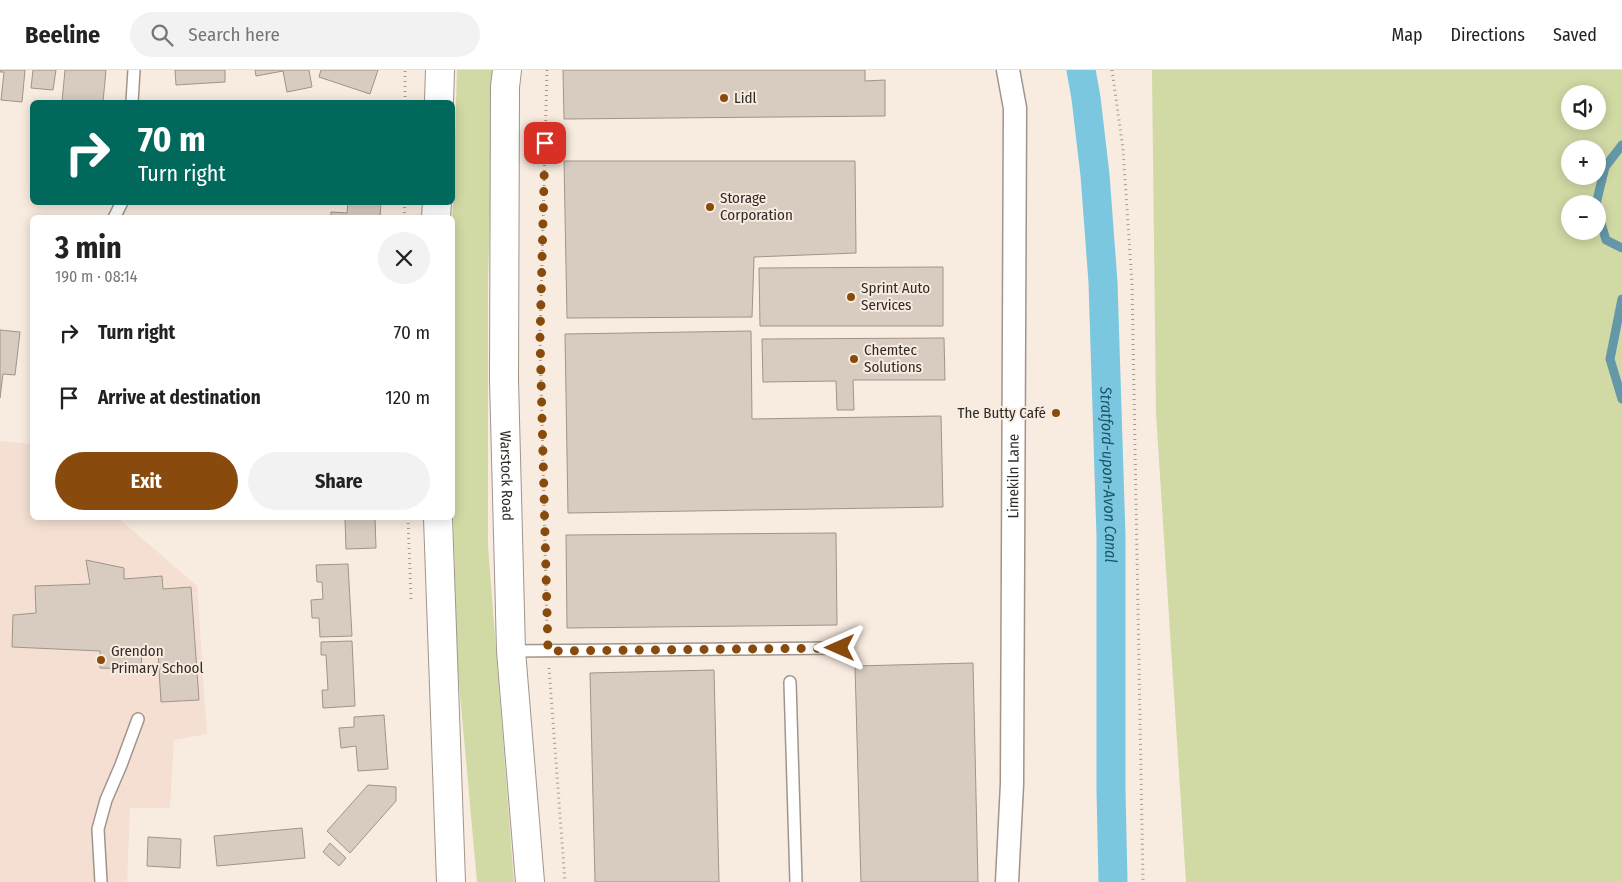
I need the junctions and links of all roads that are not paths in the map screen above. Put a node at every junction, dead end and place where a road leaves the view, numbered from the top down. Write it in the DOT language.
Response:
graph roads {
  1 [pos="134,70"];
  2 [pos="440,70"];
  3 [pos="507,70"];
  4 [pos="1008,70"];
  5 [pos="132,100"];
  6 [pos="439,100"];
  7 [pos="438,520"];
  8 [pos="840,648"];
  9 [pos="512,651"];
  10 [pos="790,682"];
  11 [pos="138,719"];
  12 [pos="101,882"];
  13 [pos="451,882"];
  14 [pos="530,882"];
  15 [pos="796,882"];
  16 [pos="1007,882"];
  1 -- 5 [label="lane"];
  2 -- 6 [label="street"];
  3 -- 9 [label="street, Warstock Road"];
  4 -- 16 [label="street, Limekiln Lane"];
  7 -- 13 [label="street"];
  8 -- 9 [label="lane"];
  9 -- 14 [label="street, Warstock Road"];
  10 -- 15 [label="lane"];
  11 -- 12 [label="lane"];
}
